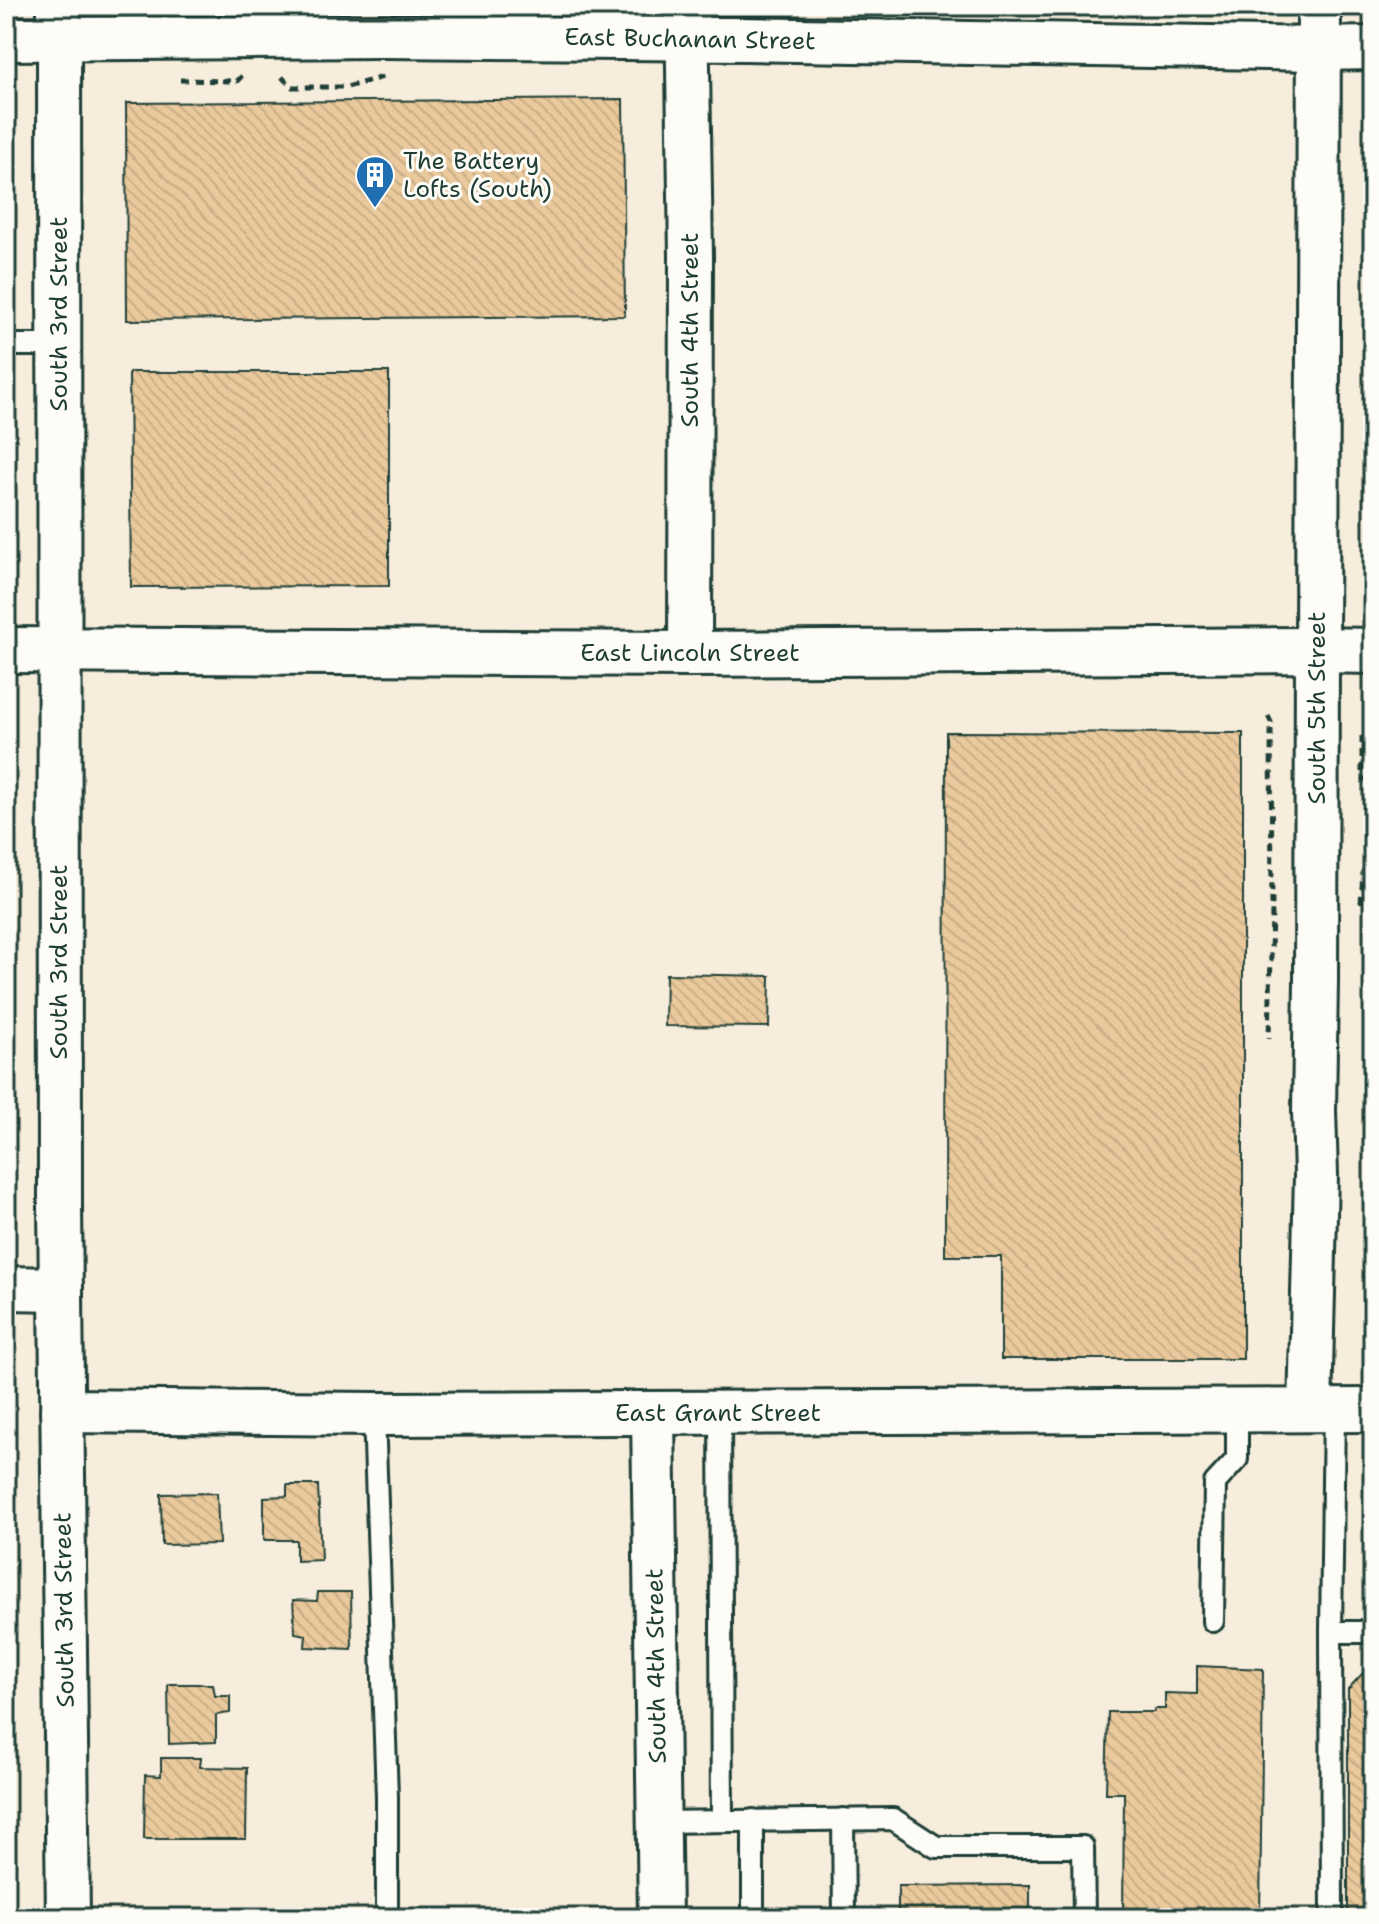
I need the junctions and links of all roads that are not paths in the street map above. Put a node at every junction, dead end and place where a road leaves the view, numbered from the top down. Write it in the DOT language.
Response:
graph roads {
  1 [pos="1319,6"];
  2 [pos="59,22"];
  3 [pos="688,22"];
  4 [pos="6,39"];
  5 [pos="1373,48"];
  6 [pos="1319,49"];
  7 [pos="6,345"];
  8 [pos="59,345"];
  9 [pos="6,650"];
  10 [pos="1317,650"];
  11 [pos="58,651"];
  12 [pos="1373,651"];
  13 [pos="690,654"];
  14 [pos="6,1288"];
  15 [pos="61,1289"];
  16 [pos="1339,1410"];
  17 [pos="62,1411"];
  18 [pos="1237,1411"];
  19 [pos="720,1413"];
  20 [pos="374,1414"];
  21 [pos="653,1414"];
  22 [pos="1213,1621"];
  23 [pos="1331,1632"];
  24 [pos="1373,1632"];
  25 [pos="843,1819"];
  26 [pos="722,1820"];
  27 [pos="753,1820"];
  28 [pos="658,1822"];
  29 [pos="68,1918"];
  30 [pos="387,1918"];
  31 [pos="660,1918"];
  32 [pos="753,1918"];
  33 [pos="844,1918"];
  34 [pos="1084,1918"];
  35 [pos="1332,1918"];
  1 -- 6 [label="street, South 5th Street"];
  2 -- 3 [label="street, East Buchanan Street"];
  2 -- 4 [label="street, East Buchanan Street"];
  2 -- 8 [label="street, South 3rd Street"];
  3 -- 6 [label="street, East Buchanan Street"];
  3 -- 13 [label="street, South 4th Street"];
  5 -- 6 [label="street, East Buchanan Street"];
  6 -- 10 [label="street, South 5th Street"];
  7 -- 8 [label="lane"];
  8 -- 11 [label="street, South 3rd Street"];
  9 -- 11 [label="main road, East Lincoln Street"];
  10 -- 12 [label="main road, East Lincoln Street"];
  10 -- 13 [label="main road, East Lincoln Street"];
  10 -- 16 [label="street, South 5th Street"];
  11 -- 13 [label="main road, East Lincoln Street"];
  11 -- 15 [label="street, South 3rd Street"];
  14 -- 15 [label="street"];
  15 -- 17 [label="street, South 3rd Street"];
  16 -- 18 [label="street, East Grant Street"];
  16 -- 23 [label="lane"];
  17 -- 20 [label="street, East Grant Street"];
  17 -- 29 [label="street, South 3rd Street"];
  18 -- 19 [label="street, East Grant Street"];
  18 -- 22 [label="lane"];
  19 -- 21 [label="street, East Grant Street"];
  19 -- 26 [label="lane"];
  20 -- 21 [label="street, East Grant Street"];
  20 -- 30 [label="lane"];
  21 -- 28 [label="street, South 4th Street"];
  23 -- 24 [label="lane"];
  23 -- 35 [label="lane"];
  25 -- 27 [label="lane"];
  25 -- 33 [label="lane"];
  25 -- 34 [label="lane"];
  26 -- 27 [label="lane"];
  26 -- 28 [label="lane"];
  27 -- 32 [label="lane"];
  28 -- 31 [label="street, South 4th Street"];
}
